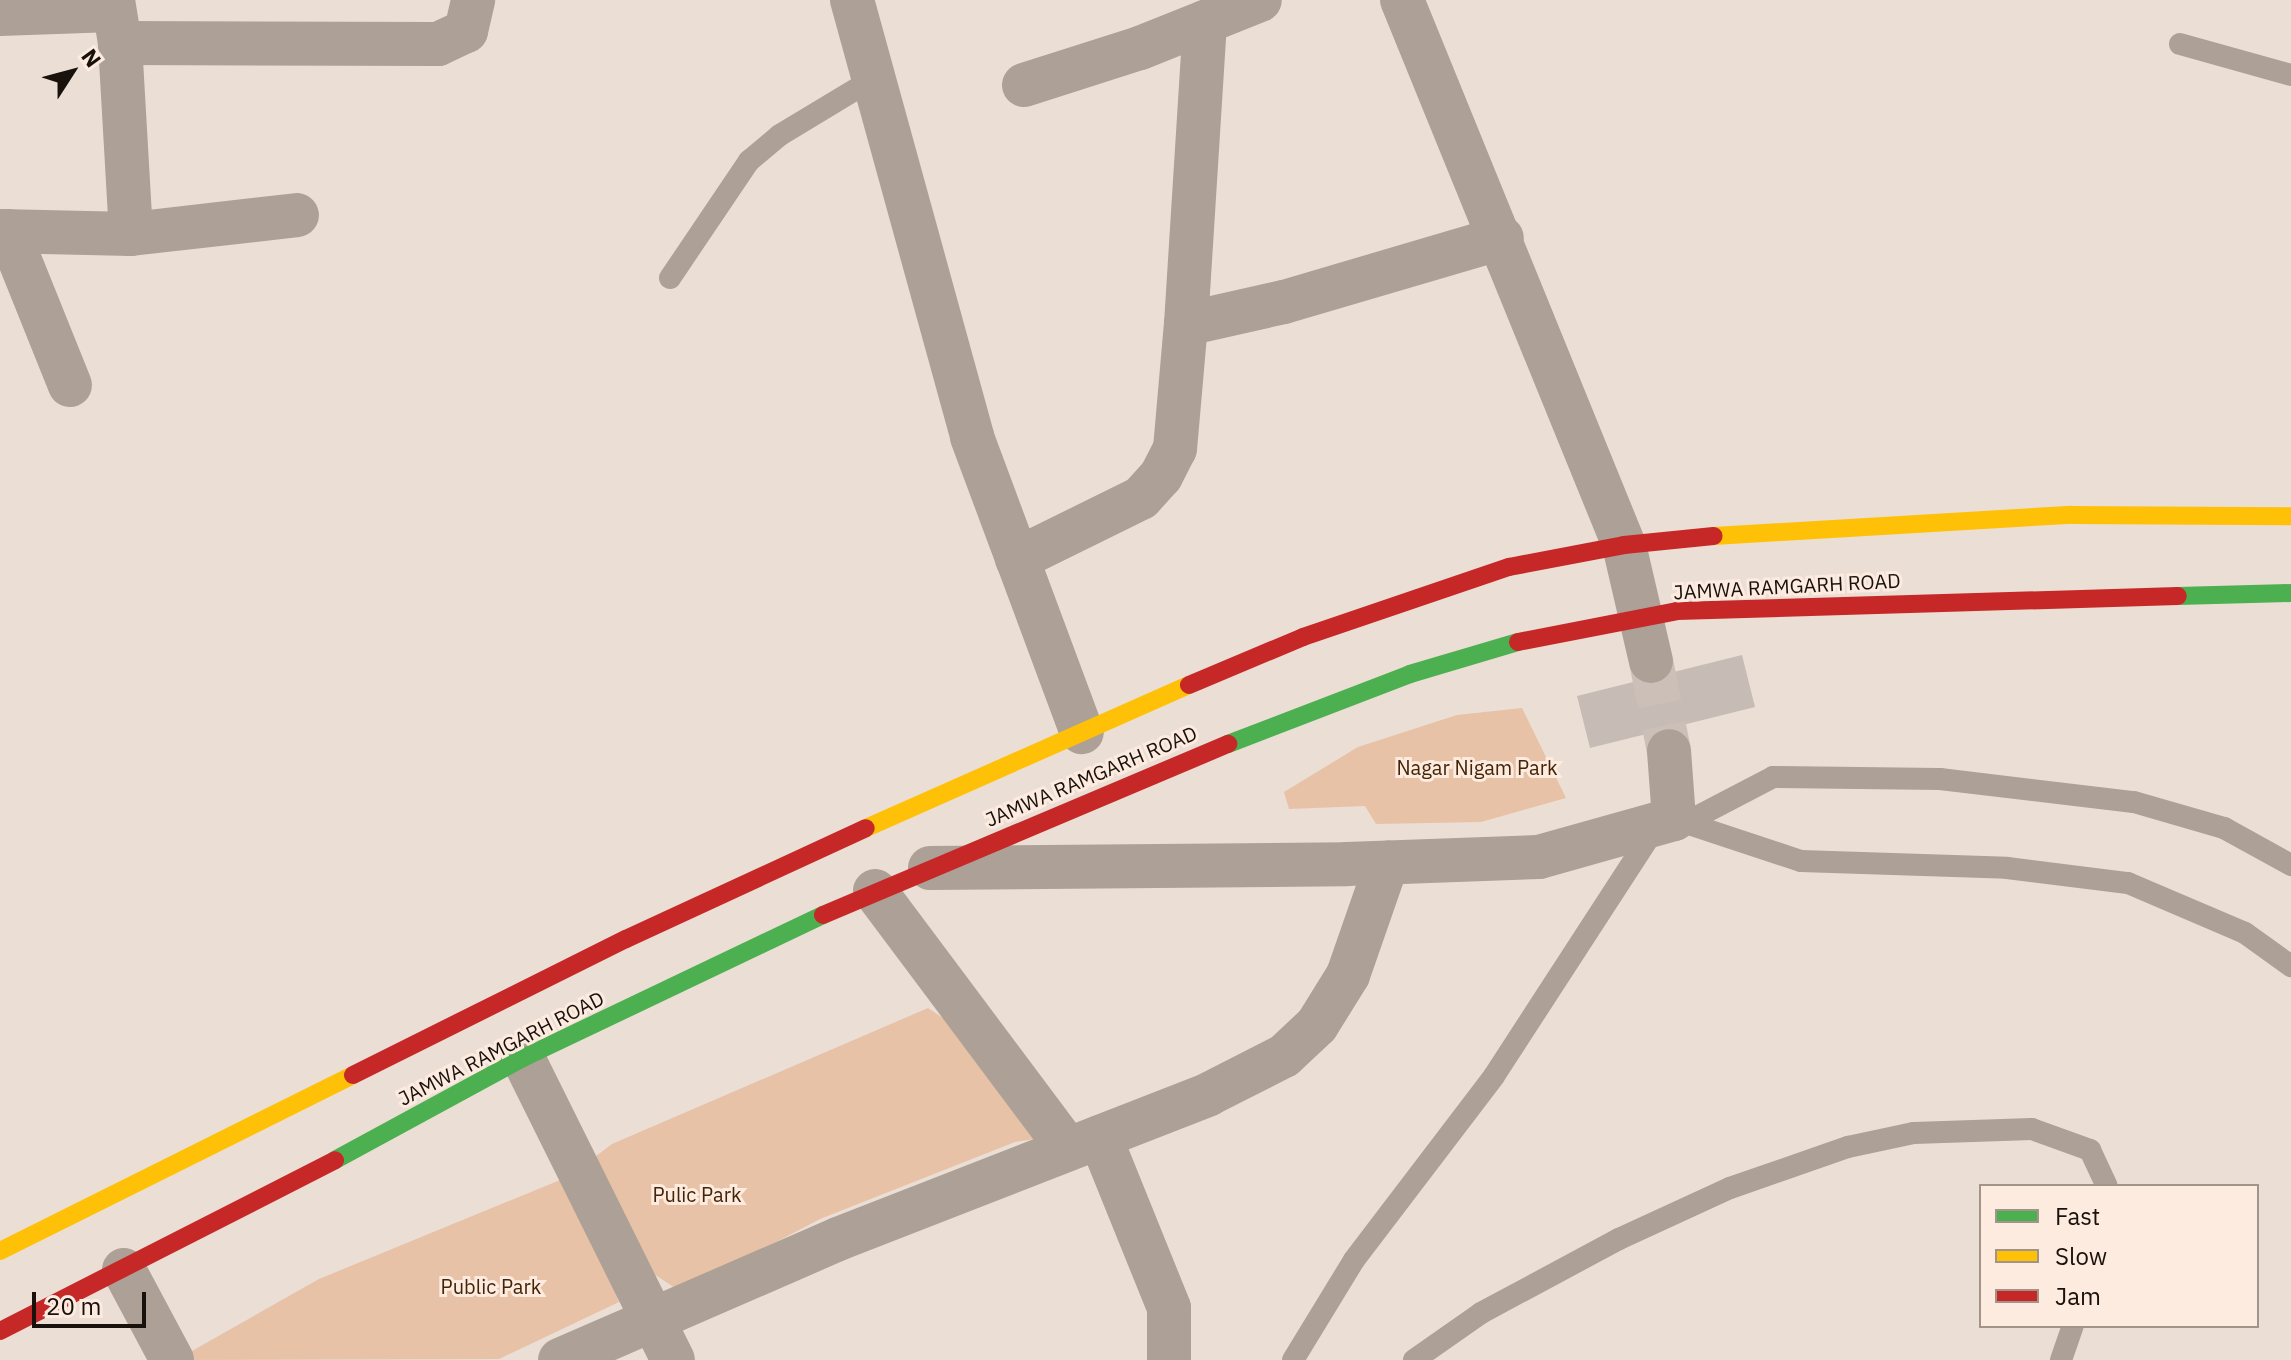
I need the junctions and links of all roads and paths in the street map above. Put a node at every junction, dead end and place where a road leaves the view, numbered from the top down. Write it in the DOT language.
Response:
graph roads {
  1 [pos="473,0"];
  2 [pos="852,0"];
  3 [pos="1260,0"];
  4 [pos="1402,0"];
  5 [pos="0,14"];
  6 [pos="115,18"];
  7 [pos="1205,22"];
  8 [pos="2180,44"];
  9 [pos="2291,75"];
  10 [pos="876,77"];
  11 [pos="1024,85"];
  12 [pos="297,215"];
  13 [pos="4,231"];
  14 [pos="131,234"];
  15 [pos="1502,238"];
  16 [pos="670,278"];
  17 [pos="1186,324"];
  18 [pos="70,385"];
  19 [pos="2291,516"];
  20 [pos="1624,545"];
  21 [pos="1017,559"];
  22 [pos="2291,593"];
  23 [pos="1642,618"];
  24 [pos="1651,661"];
  25 [pos="1082,732"];
  26 [pos="1669,751"];
  27 [pos="1673,821"];
  28 [pos="1387,863"];
  29 [pos="2291,865"];
  30 [pos="929,868"];
  31 [pos="875,891"];
  32 [pos="2291,966"];
  33 [pos="523,1058"];
  34 [pos="1084,1143"];
  35 [pos="2106,1184"];
  36 [pos="0,1251"];
  37 [pos="124,1270"];
  38 [pos="653,1320"];
  39 [pos="2072,1328"];
  40 [pos="0,1331"];
  41 [pos="172,1360"];
  42 [pos="560,1360"];
  43 [pos="673,1360"];
  44 [pos="1169,1360"];
  45 [pos="1293,1360"];
  46 [pos="1414,1360"];
  47 [pos="2061,1360"];
  1 -- 6 [label="street"];
  2 -- 10 [label="street"];
  3 -- 7 [label="street"];
  4 -- 15 [label="street"];
  5 -- 6 [label="street"];
  6 -- 14 [label="street"];
  7 -- 11 [label="street"];
  7 -- 17 [label="street"];
  8 -- 9 [label="lane"];
  10 -- 16 [label="lane"];
  10 -- 21 [label="street"];
  12 -- 14 [label="street"];
  13 -- 14 [label="street"];
  13 -- 18 [label="street"];
  15 -- 17 [label="street"];
  15 -- 20 [label="street"];
  17 -- 21 [label="street"];
  19 -- 20 [label="highway, JAMWA RAMGARH ROAD"];
  20 -- 23 [label="street"];
  20 -- 25 [label="highway, JAMWA RAMGARH ROAD"];
  21 -- 25 [label="street"];
  22 -- 23 [label="highway, JAMWA RAMGARH ROAD"];
  23 -- 24 [label="street"];
  23 -- 30 [label="highway, JAMWA RAMGARH ROAD"];
  25 -- 36 [label="highway, JAMWA RAMGARH ROAD"];
  26 -- 27 [label="street"];
  27 -- 28 [label="street"];
  27 -- 29 [label="lane"];
  27 -- 32 [label="lane"];
  27 -- 45 [label="lane"];
  28 -- 30 [label="street"];
  28 -- 34 [label="street"];
  30 -- 31 [label="highway, JAMWA RAMGARH ROAD"];
  31 -- 33 [label="highway, JAMWA RAMGARH ROAD"];
  31 -- 34 [label="street"];
  33 -- 37 [label="highway, JAMWA RAMGARH ROAD"];
  33 -- 38 [label="street"];
  34 -- 38 [label="street"];
  34 -- 44 [label="street"];
  35 -- 46 [label="lane"];
  37 -- 40 [label="highway, JAMWA RAMGARH ROAD"];
  37 -- 41 [label="street"];
  38 -- 42 [label="street"];
  38 -- 43 [label="street"];
  39 -- 47 [label="lane"];
}
